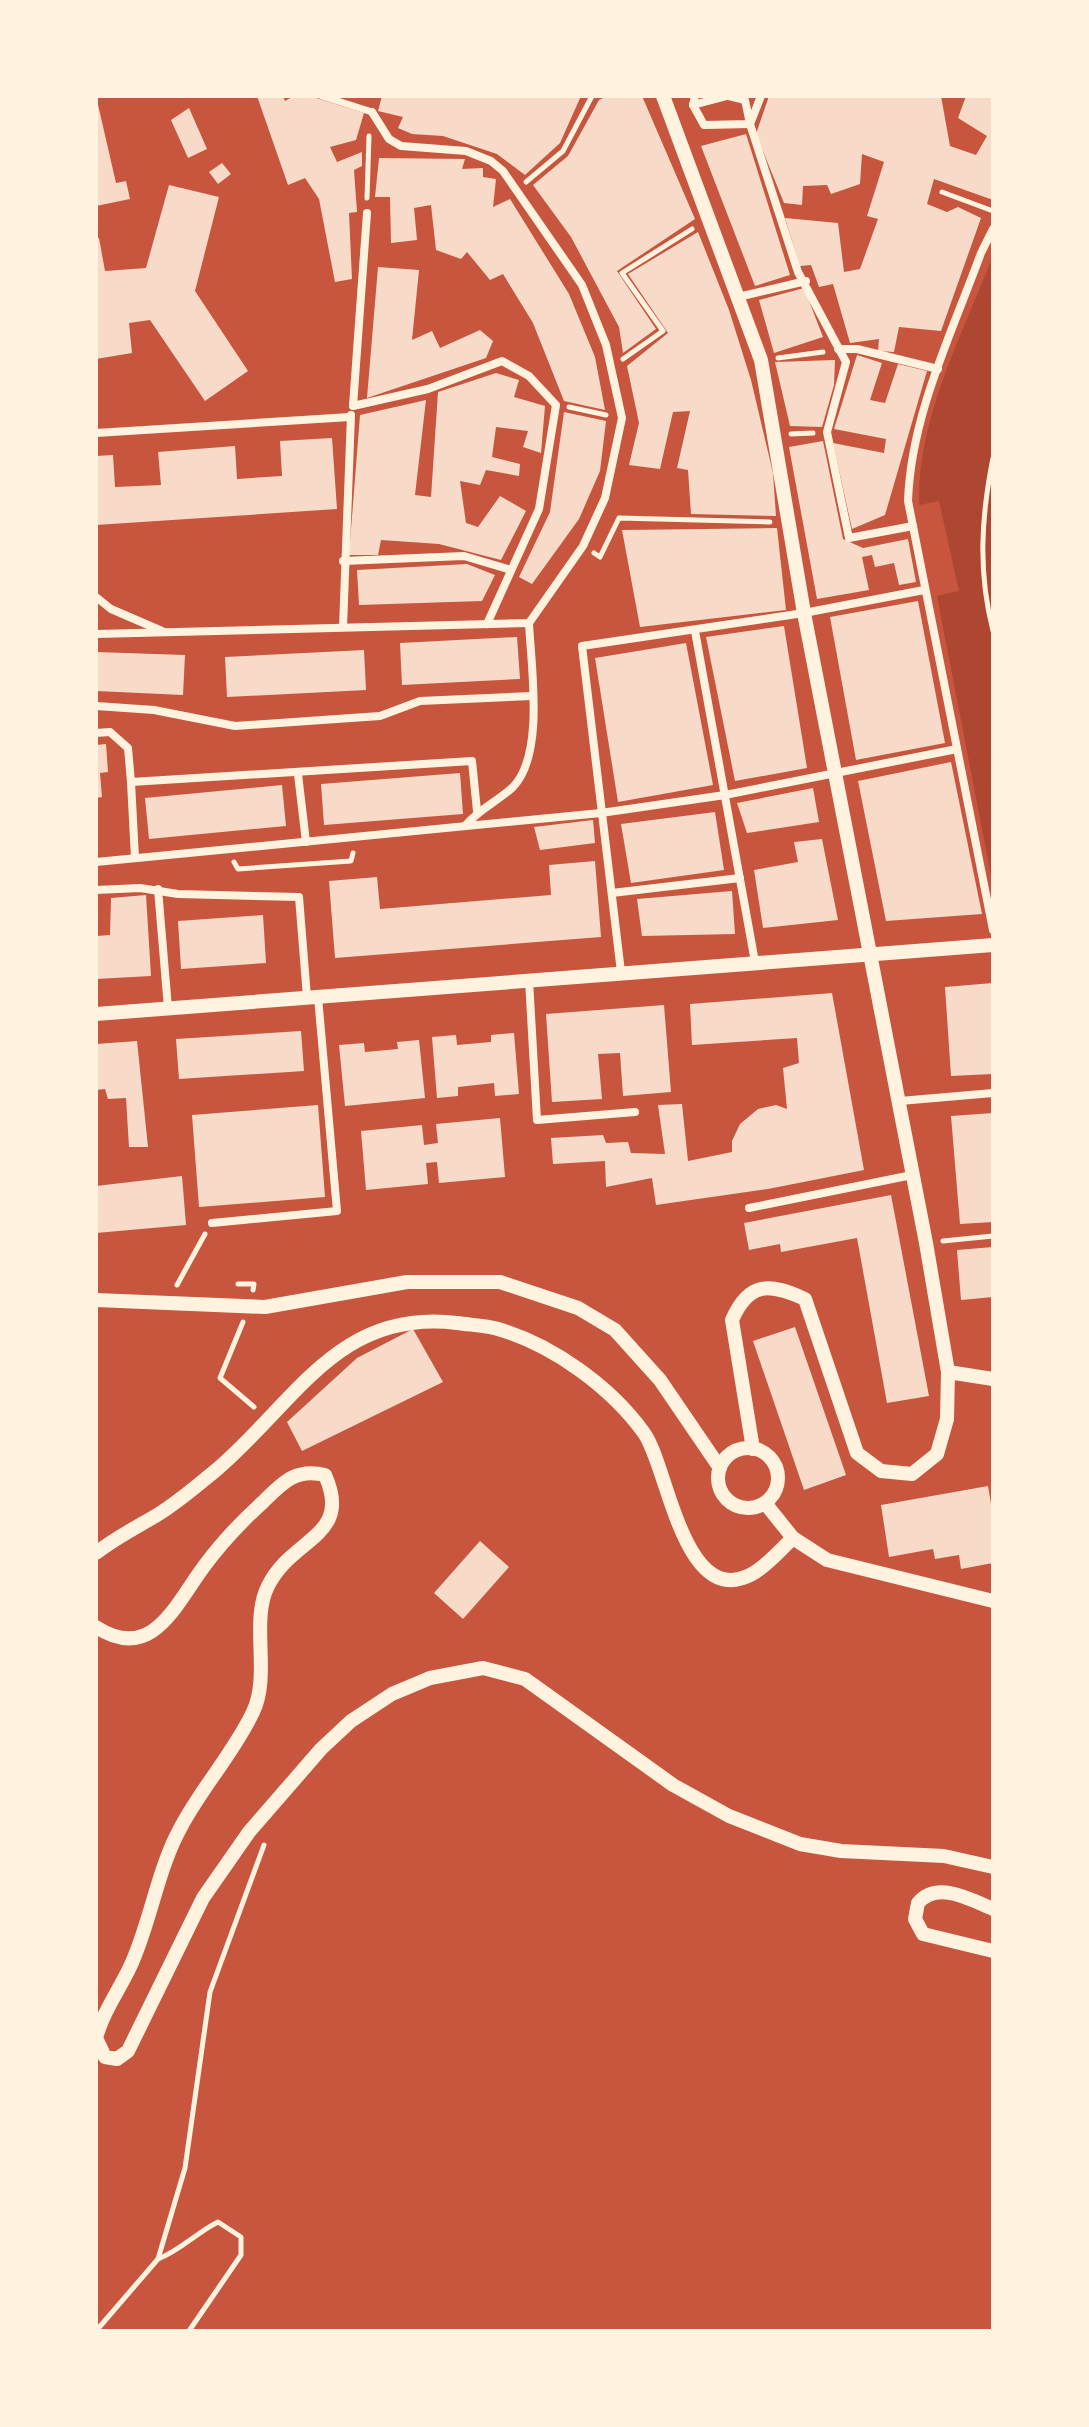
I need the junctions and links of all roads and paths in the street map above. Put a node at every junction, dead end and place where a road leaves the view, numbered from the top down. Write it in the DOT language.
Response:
graph roads {
  1 [pos="322,96"];
  2 [pos="592,96"];
  3 [pos="663,96"];
  4 [pos="728,96"];
  5 [pos="761,96"];
  6 [pos="694,100"];
  7 [pos="372,112"];
  8 [pos="750,124"];
  9 [pos="525,182"];
  10 [pos="942,192"];
  11 [pos="993,211"];
  12 [pos="367,213"];
  13 [pos="710,218"];
  14 [pos="993,229"];
  15 [pos="806,281"];
  16 [pos="738,297"];
  17 [pos="838,349"];
  18 [pos="761,360"];
  19 [pos="618,362"];
  20 [pos="938,369"];
  21 [pos="556,405"];
  22 [pos="353,406"];
  23 [pos="350,417"];
  24 [pos="622,418"];
  25 [pos="827,432"];
  26 [pos="96,433"];
  27 [pos="774,435"];
  28 [pos="993,458"];
  29 [pos="791,522"];
  30 [pos="913,526"];
  31 [pos="583,546"];
  32 [pos="343,561"];
  33 [pos="511,570"];
  34 [pos="924,590"];
  35 [pos="96,597"];
  36 [pos="804,613"];
  37 [pos="529,623"];
  38 [pos="487,624"];
  39 [pos="343,627"];
  40 [pos="695,631"];
  41 [pos="993,631"];
  42 [pos="96,634"];
  43 [pos="167,634"];
  44 [pos="532,696"];
  45 [pos="96,706"];
  46 [pos="96,733"];
  47 [pos="957,749"];
  48 [pos="834,773"];
  49 [pos="298,774"];
  50 [pos="131,782"];
  51 [pos="725,795"];
  52 [pos="477,811"];
  53 [pos="601,813"];
  54 [pos="465,826"];
  55 [pos="359,837"];
  56 [pos="306,842"];
  57 [pos="135,858"];
  58 [pos="96,862"];
  59 [pos="295,866"];
  60 [pos="740,878"];
  61 [pos="158,889"];
  62 [pos="96,890"];
  63 [pos="612,893"];
  64 [pos="993,930"];
  65 [pos="993,945"];
  66 [pos="868,952"];
  67 [pos="755,962"];
  68 [pos="621,972"];
  69 [pos="529,980"];
  70 [pos="312,997"];
  71 [pos="168,1008"];
  72 [pos="96,1014"];
  73 [pos="993,1093"];
  74 [pos="900,1101"];
  75 [pos="635,1112"];
  76 [pos="912,1175"];
  77 [pos="749,1208"];
  78 [pos="212,1223"];
  79 [pos="993,1236"];
  80 [pos="926,1243"];
  81 [pos="96,1300"];
  82 [pos="948,1372"];
  83 [pos="993,1379"];
  84 [pos="753,1449"];
  85 [pos="720,1468"];
  86 [pos="765,1503"];
  87 [pos="793,1538"];
  88 [pos="96,1553"];
  89 [pos="993,1601"];
  90 [pos="96,1627"];
  91 [pos="249,1832"];
  92 [pos="993,1867"];
  93 [pos="993,1909"];
  94 [pos="993,1951"];
  95 [pos="158,2259"];
  96 [pos="96,2331"];
  97 [pos="189,2331"];
  1 -- 7 [label="street"];
  2 -- 9 [label="path"];
  3 -- 13 [label="street"];
  4 -- 6 [label="street"];
  4 -- 8 [label="street"];
  5 -- 8 [label="street"];
  6 -- 8 [label="street"];
  7 -- 12 [label="path"];
  7 -- 24 [label="street"];
  8 -- 15 [label="street"];
  10 -- 11 [label="path"];
  12 -- 22 [label="street"];
  13 -- 16 [label="street"];
  13 -- 19 [label="path"];
  14 -- 20 [label="street"];
  15 -- 16 [label="street"];
  15 -- 17 [label="street"];
  16 -- 18 [label="street"];
  17 -- 18 [label="path"];
  17 -- 20 [label="street"];
  17 -- 25 [label="street"];
  18 -- 27 [label="street"];
  20 -- 30 [label="street"];
  21 -- 22 [label="street"];
  21 -- 24 [label="path"];
  21 -- 33 [label="street"];
  22 -- 23 [label="street"];
  23 -- 26 [label="street"];
  23 -- 32 [label="street"];
  24 -- 31 [label="street"];
  25 -- 27 [label="path"];
  25 -- 30 [label="street"];
  27 -- 29 [label="street"];
  28 -- 41 [label="path"];
  29 -- 31 [label="path"];
  29 -- 36 [label="street"];
  30 -- 34 [label="street"];
  31 -- 37 [label="street"];
  32 -- 33 [label="street"];
  32 -- 39 [label="street"];
  33 -- 38 [label="street"];
  34 -- 36 [label="street"];
  34 -- 47 [label="street"];
  35 -- 43 [label="street"];
  36 -- 40 [label="street"];
  36 -- 48 [label="street"];
  37 -- 38 [label="street"];
  37 -- 44 [label="street"];
  38 -- 39 [label="street"];
  39 -- 43 [label="street"];
  40 -- 51 [label="street"];
  40 -- 53 [label="street"];
  42 -- 43 [label="street"];
  44 -- 45 [label="street"];
  44 -- 52 [label="street"];
  46 -- 50 [label="street"];
  47 -- 48 [label="street"];
  47 -- 64 [label="street"];
  48 -- 51 [label="street"];
  48 -- 66 [label="street"];
  49 -- 50 [label="street"];
  49 -- 52 [label="street"];
  49 -- 56 [label="street"];
  50 -- 57 [label="street"];
  51 -- 53 [label="street"];
  51 -- 60 [label="street"];
  52 -- 54 [label="street"];
  53 -- 54 [label="street"];
  53 -- 63 [label="street"];
  54 -- 55 [label="street"];
  55 -- 56 [label="street"];
  55 -- 59 [label="path"];
  56 -- 57 [label="street"];
  57 -- 58 [label="street"];
  60 -- 63 [label="street"];
  60 -- 67 [label="street"];
  61 -- 62 [label="street"];
  61 -- 70 [label="street"];
  61 -- 71 [label="street"];
  63 -- 68 [label="street"];
  65 -- 66 [label="street"];
  66 -- 67 [label="street"];
  66 -- 74 [label="street"];
  67 -- 68 [label="street"];
  68 -- 69 [label="street"];
  69 -- 70 [label="street"];
  69 -- 75 [label="street"];
  70 -- 71 [label="street"];
  70 -- 78 [label="street"];
  71 -- 72 [label="street"];
  73 -- 74 [label="street"];
  74 -- 76 [label="street"];
  76 -- 77 [label="street"];
  76 -- 80 [label="street"];
  79 -- 80 [label="path"];
  80 -- 82 [label="street"];
  81 -- 85 [label="street"];
  82 -- 83 [label="street"];
  82 -- 84 [label="street"];
  84 -- 85 [label="street"];
  84 -- 86 [label="street"];
  85 -- 86 [label="street"];
  86 -- 87 [label="street"];
  87 -- 88 [label="street"];
  87 -- 89 [label="street"];
  90 -- 91 [label="street"];
  91 -- 92 [label="street"];
  91 -- 95 [label="path"];
  93 -- 94 [label="street"];
  95 -- 96 [label="path"];
  95 -- 97 [label="path"];
}
